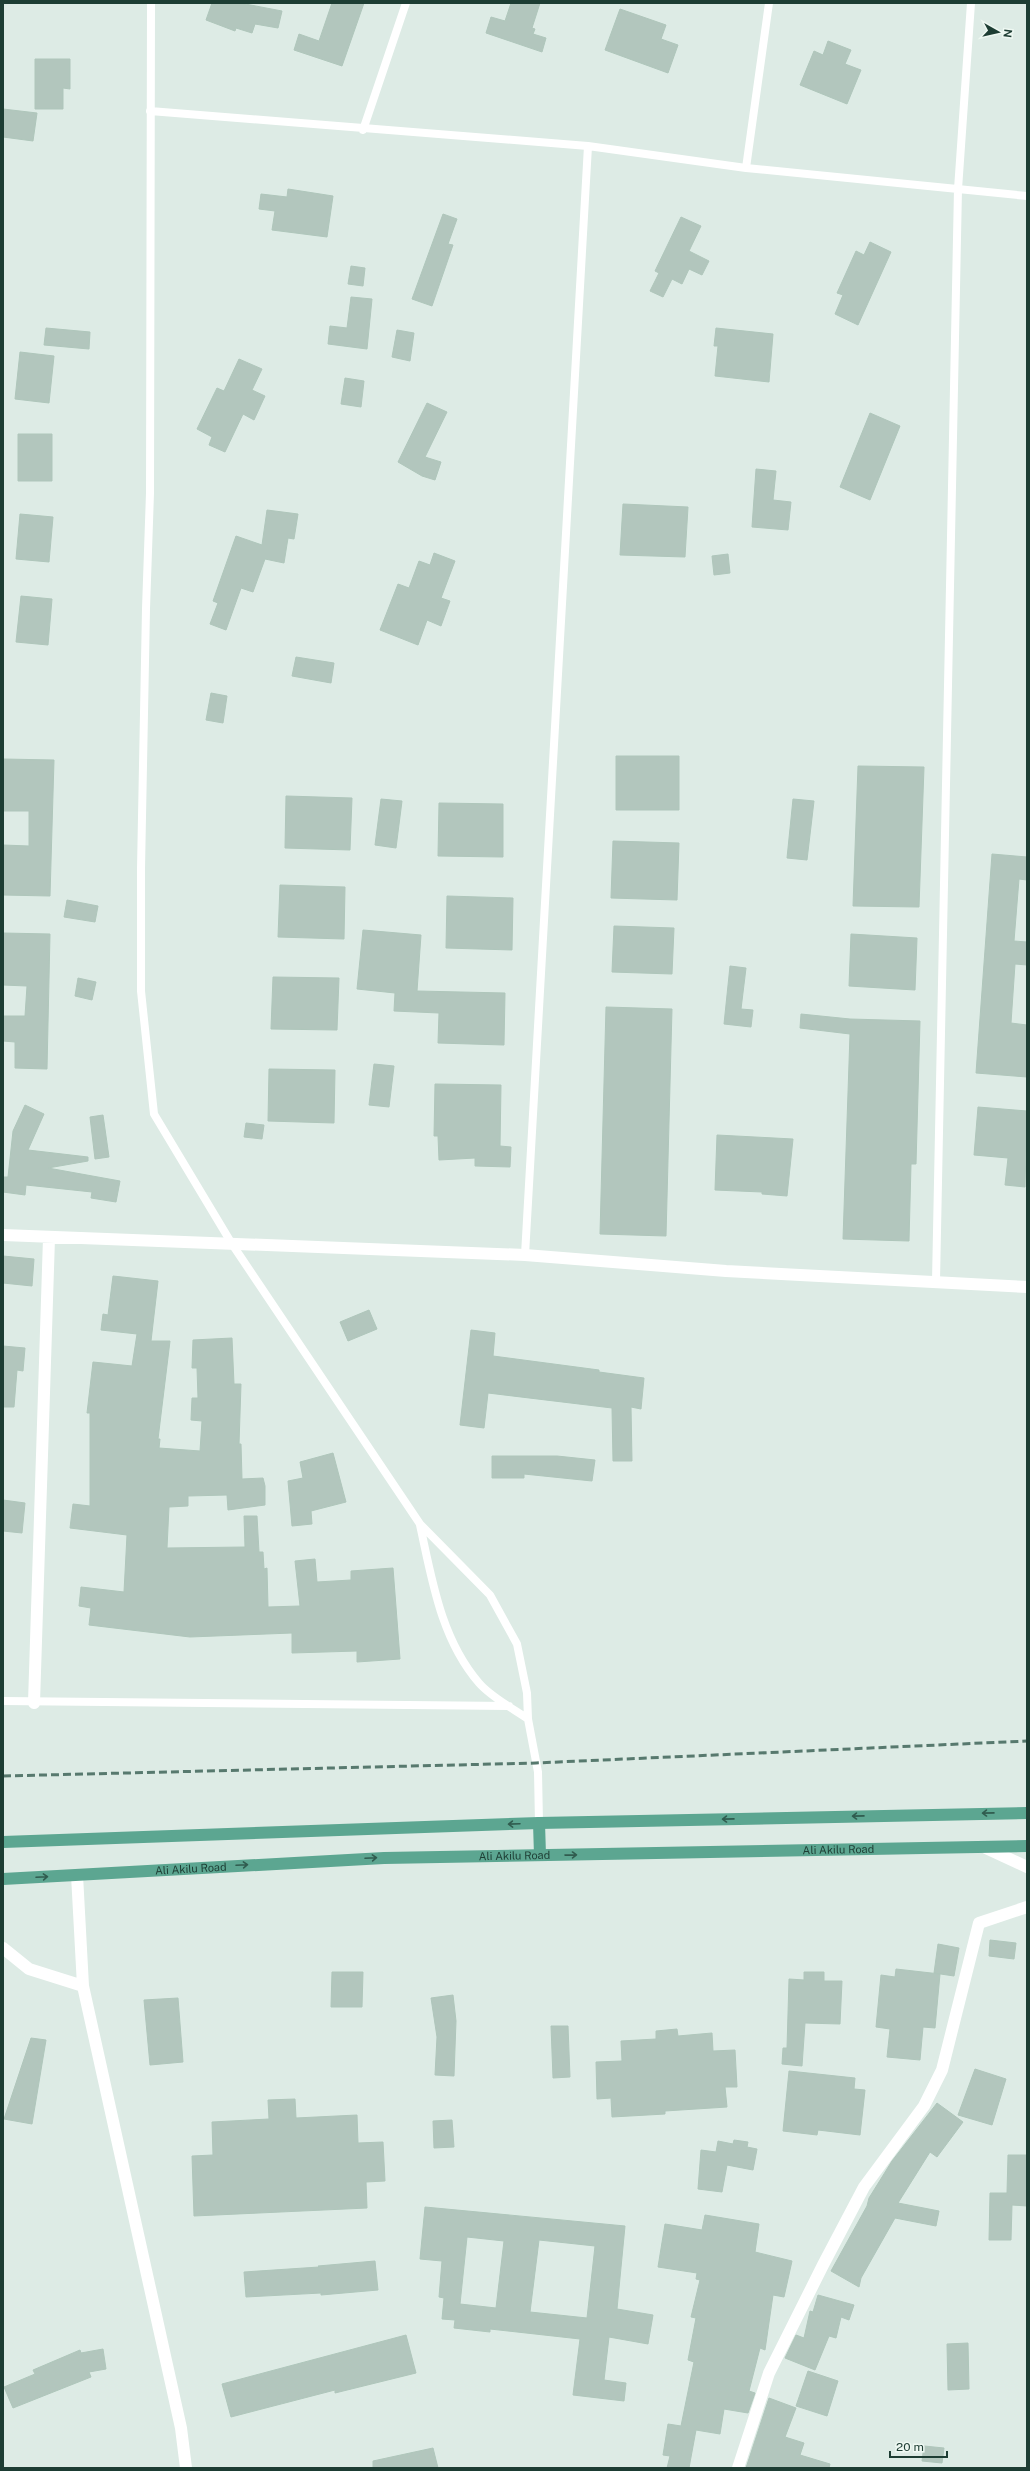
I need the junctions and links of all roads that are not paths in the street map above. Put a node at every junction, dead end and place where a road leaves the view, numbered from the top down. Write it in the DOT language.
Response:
graph roads {
  1 [pos="151,3"];
  2 [pos="406,3"];
  3 [pos="769,3"];
  4 [pos="971,3"];
  5 [pos="150,111"];
  6 [pos="363,130"];
  7 [pos="588,146"];
  8 [pos="746,168"];
  9 [pos="958,189"];
  10 [pos="1027,196"];
  11 [pos="3,1235"];
  12 [pos="49,1238"];
  13 [pos="232,1244"];
  14 [pos="525,1255"];
  15 [pos="936,1281"];
  16 [pos="1027,1288"];
  17 [pos="420,1524"];
  18 [pos="3,1701"];
  19 [pos="34,1703"];
  20 [pos="509,1706"];
  21 [pos="528,1719"];
  22 [pos="1027,1812"];
  23 [pos="539,1823"];
  24 [pos="3,1842"];
  25 [pos="1027,1846"];
  26 [pos="986,1848"];
  27 [pos="540,1855"];
  28 [pos="1027,1867"];
  29 [pos="77,1875"];
  30 [pos="3,1879"];
  31 [pos="1027,1907"];
  32 [pos="3,1948"];
  33 [pos="83,1986"];
  34 [pos="186,2468"];
  35 [pos="738,2468"];
  1 -- 5 [label="lane"];
  2 -- 6 [label="lane"];
  3 -- 8 [label="lane"];
  4 -- 9 [label="lane"];
  5 -- 6 [label="lane"];
  5 -- 13 [label="lane"];
  6 -- 7 [label="lane"];
  7 -- 8 [label="lane"];
  7 -- 14 [label="lane"];
  8 -- 9 [label="lane"];
  9 -- 10 [label="lane"];
  9 -- 15 [label="lane"];
  11 -- 12 [label="street"];
  12 -- 13 [label="street"];
  12 -- 19 [label="street"];
  13 -- 14 [label="street"];
  13 -- 17 [label="lane"];
  14 -- 15 [label="street"];
  15 -- 16 [label="street"];
  17 -- 20 [label="lane"];
  17 -- 21 [label="lane"];
  18 -- 19 [label="lane"];
  19 -- 20 [label="lane"];
  20 -- 21 [label="lane"];
  21 -- 23 [label="lane"];
  22 -- 23 [label="main road, one-way"];
  23 -- 24 [label="main road, one-way"];
  23 -- 27 [label="main road"];
  25 -- 26 [label="main road, Ali Akilu Road"];
  27 -- 26 [label="main road, Ali Akilu Road, one-way"];
  26 -- 28 [label="street"];
  29 -- 27 [label="main road, Ali Akilu Road, one-way"];
  30 -- 29 [label="main road, Ali Akilu Road, one-way"];
  29 -- 33 [label="street"];
  31 -- 35 [label="street"];
  32 -- 33 [label="street"];
  33 -- 34 [label="street"];
}
